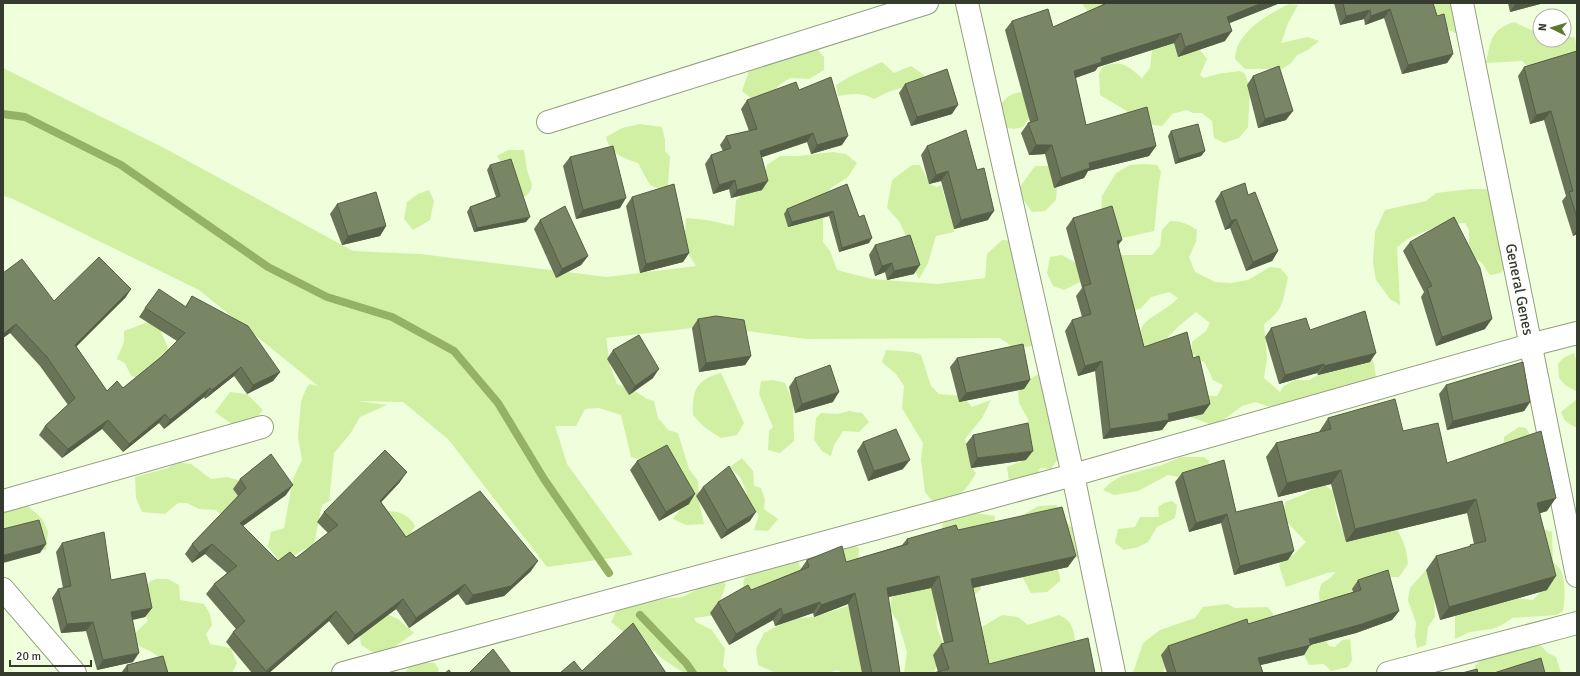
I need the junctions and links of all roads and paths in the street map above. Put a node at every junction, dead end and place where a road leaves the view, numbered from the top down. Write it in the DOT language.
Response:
graph roads {
  1 [pos="927,3"];
  2 [pos="967,3"];
  3 [pos="1462,3"];
  4 [pos="548,122"];
  5 [pos="1577,333"];
  6 [pos="1530,345"];
  7 [pos="262,427"];
  8 [pos="1073,475"];
  9 [pos="3,501"];
  10 [pos="1577,576"];
  11 [pos="3,589"];
  12 [pos="1577,623"];
  13 [pos="76,673"];
  14 [pos="343,673"];
  15 [pos="1114,673"];
  16 [pos="1388,673"];
  1 -- 4 [label="street"];
  2 -- 8 [label="street"];
  3 -- 6 [label="street, General Genes"];
  5 -- 6 [label="street"];
  6 -- 8 [label="street"];
  6 -- 10 [label="street, General Genes"];
  7 -- 9 [label="street"];
  8 -- 14 [label="street"];
  8 -- 15 [label="street"];
  11 -- 13 [label="street"];
  12 -- 16 [label="street"];
}
